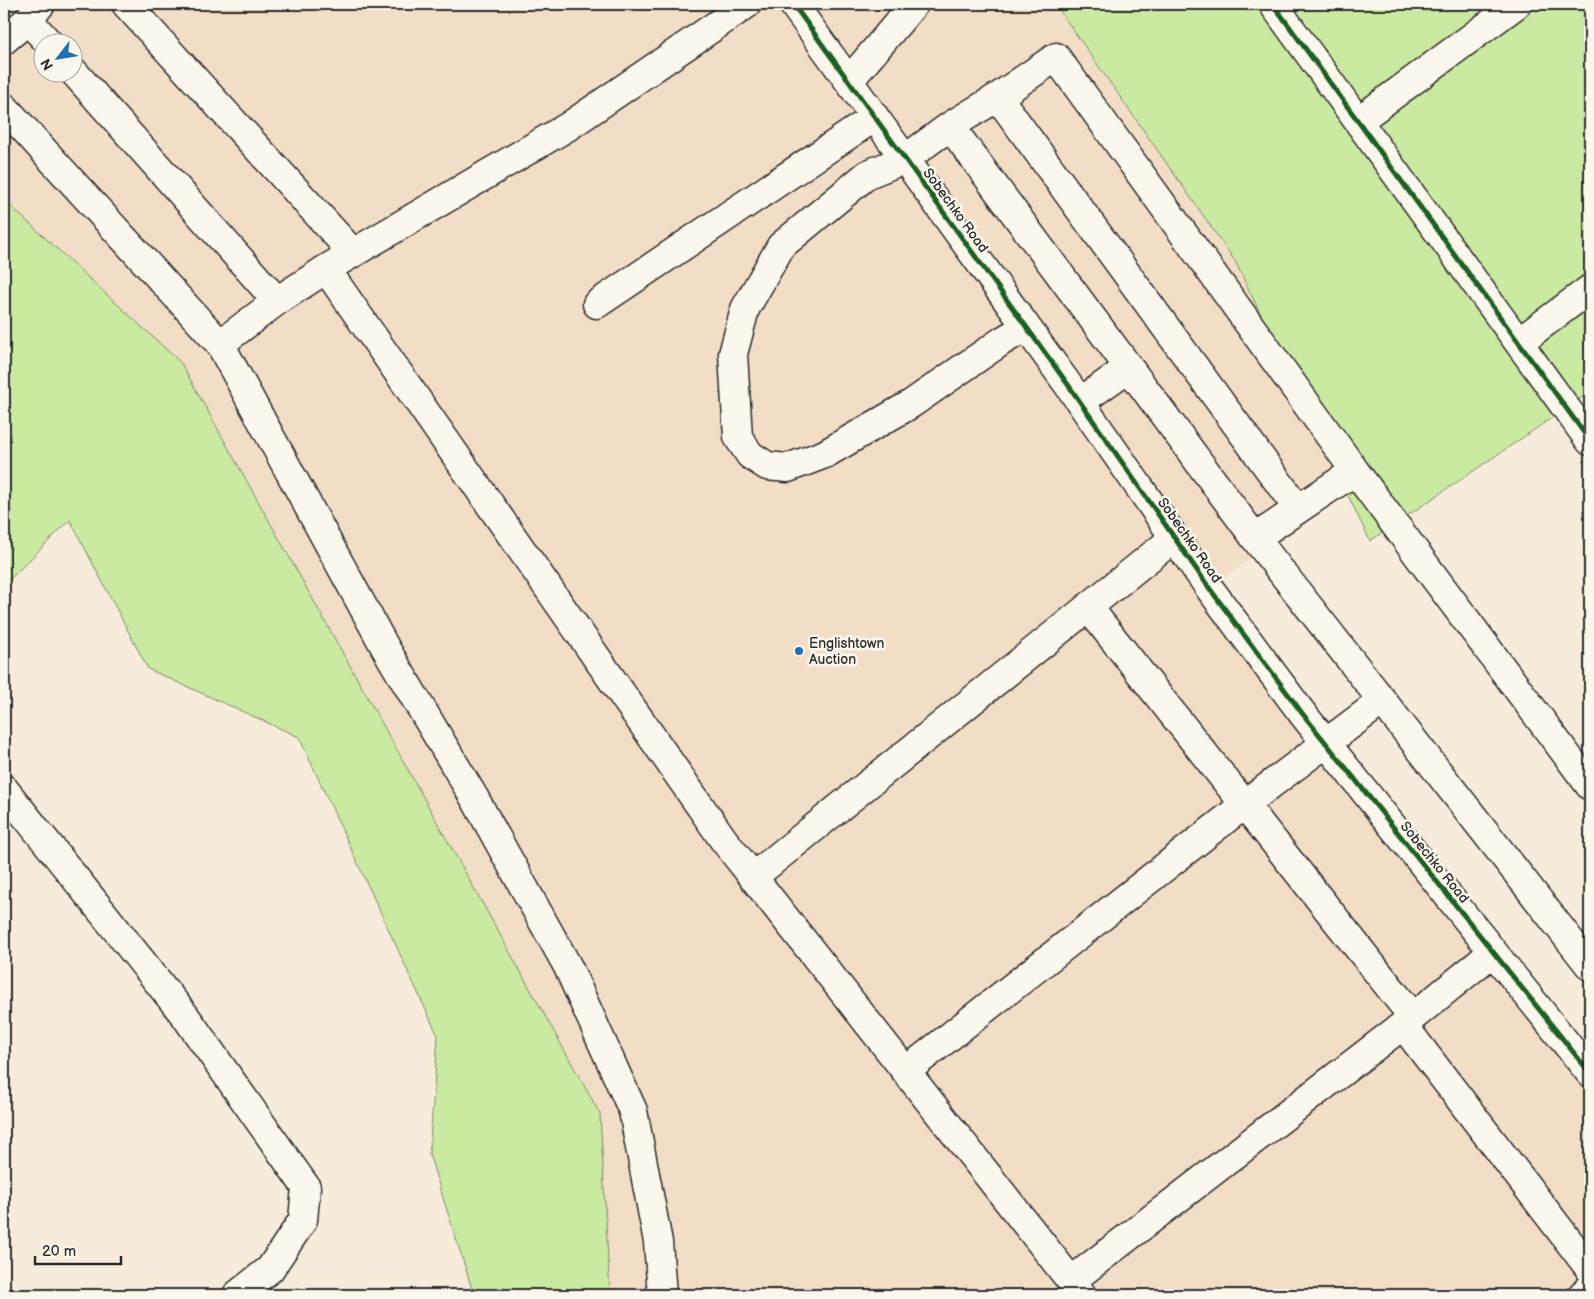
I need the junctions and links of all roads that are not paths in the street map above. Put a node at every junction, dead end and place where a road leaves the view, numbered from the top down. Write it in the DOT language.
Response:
graph roads {
  1 [pos="126,4"];
  2 [pos="747,4"];
  3 [pos="793,4"];
  4 [pos="914,4"];
  5 [pos="1274,4"];
  6 [pos="1517,4"];
  7 [pos="34,12"];
  8 [pos="43,32"];
  9 [pos="4,40"];
  10 [pos="82,81"];
  11 [pos="848,81"];
  12 [pos="998,97"];
  13 [pos="4,108"];
  14 [pos="875,117"];
  15 [pos="1358,121"];
  16 [pos="950,126"];
  17 [pos="905,159"];
  18 [pos="353,253"];
  19 [pos="326,269"];
  20 [pos="1590,289"];
  21 [pos="276,301"];
  22 [pos="597,304"];
  23 [pos="1026,326"];
  24 [pos="1519,342"];
  25 [pos="220,344"];
  26 [pos="1128,368"];
  27 [pos="1080,402"];
  28 [pos="1590,441"];
  29 [pos="1355,471"];
  30 [pos="1298,509"];
  31 [pos="1174,538"];
  32 [pos="1255,538"];
  33 [pos="1088,607"];
  34 [pos="1382,701"];
  35 [pos="1327,744"];
  36 [pos="1590,786"];
  37 [pos="4,789"];
  38 [pos="1245,804"];
  39 [pos="753,877"];
  40 [pos="1493,952"];
  41 [pos="1590,966"];
  42 [pos="1408,1021"];
  43 [pos="906,1071"];
  44 [pos="1590,1073"];
  45 [pos="1590,1269"];
  46 [pos="1077,1288"];
  47 [pos="1590,1288"];
  48 [pos="237,1295"];
  49 [pos="662,1295"];
  50 [pos="1582,1295"];
  1 -- 18 [label="street"];
  2 -- 18 [label="street"];
  3 -- 11 [label="street, Sobechko Road"];
  4 -- 11 [label="street"];
  5 -- 15 [label="street"];
  6 -- 15 [label="street"];
  7 -- 8 [label="street"];
  7 -- 9 [label="street"];
  10 -- 21 [label="street"];
  11 -- 14 [label="street, Sobechko Road"];
  12 -- 16 [label="street"];
  12 -- 29 [label="street"];
  12 -- 30 [label="street"];
  13 -- 25 [label="street"];
  14 -- 17 [label="street, Sobechko Road"];
  14 -- 22 [label="street"];
  15 -- 24 [label="street"];
  16 -- 17 [label="street"];
  16 -- 26 [label="street"];
  17 -- 23 [label="street, Sobechko Road"];
  17 -- 23 [label="street"];
  18 -- 19 [label="street"];
  19 -- 21 [label="street"];
  19 -- 39 [label="street"];
  20 -- 24 [label="street"];
  21 -- 25 [label="street"];
  23 -- 27 [label="street, Sobechko Road"];
  24 -- 28 [label="street"];
  25 -- 49 [label="street"];
  26 -- 27 [label="street"];
  26 -- 32 [label="street"];
  27 -- 31 [label="street, Sobechko Road"];
  29 -- 30 [label="street"];
  29 -- 36 [label="street"];
  30 -- 32 [label="street"];
  31 -- 33 [label="street"];
  31 -- 35 [label="street, Sobechko Road"];
  32 -- 34 [label="street"];
  33 -- 38 [label="street"];
  33 -- 39 [label="street"];
  34 -- 35 [label="street"];
  34 -- 41 [label="street"];
  35 -- 38 [label="street"];
  35 -- 40 [label="street, Sobechko Road"];
  37 -- 48 [label="street"];
  38 -- 42 [label="street"];
  38 -- 43 [label="street"];
  39 -- 43 [label="street"];
  40 -- 42 [label="street"];
  40 -- 44 [label="street, Sobechko Road"];
  42 -- 45 [label="street"];
  42 -- 46 [label="street"];
  43 -- 46 [label="street"];
  47 -- 50 [label="street"];
}
